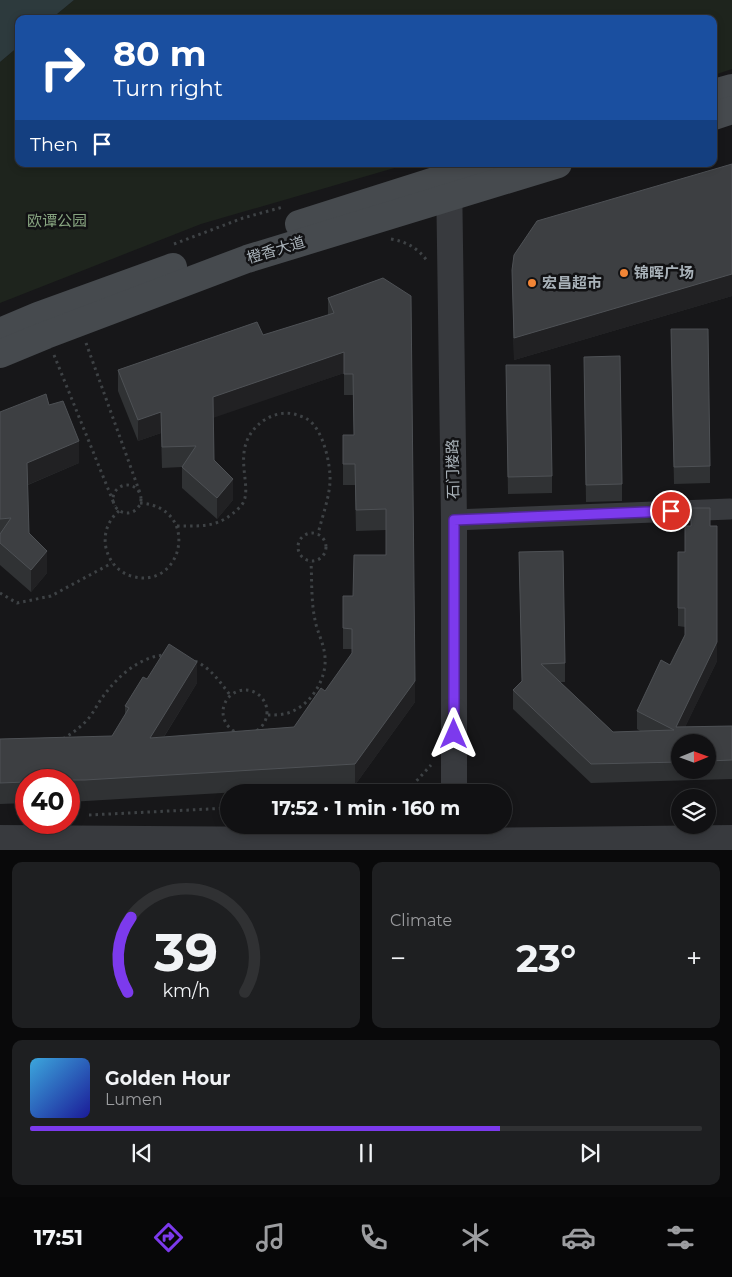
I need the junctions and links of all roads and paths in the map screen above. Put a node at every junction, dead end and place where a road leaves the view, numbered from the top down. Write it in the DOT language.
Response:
graph roads {
  1 [pos="732,88"];
  2 [pos="717,92"];
  3 [pos="732,110"];
  4 [pos="717,115"];
  5 [pos="483,167"];
  6 [pos="544,167"];
  7 [pos="449,187"];
  8 [pos="291,205"];
  9 [pos="390,239"];
  10 [pos="171,245"];
  11 [pos="430,265"];
  12 [pos="82,330"];
  13 [pos="0,332"];
  14 [pos="49,342"];
  15 [pos="0,354"];
  16 [pos="140,493"];
  17 [pos="140,503"];
  18 [pos="115,506"];
  19 [pos="730,509"];
  20 [pos="119,510"];
  21 [pos="454,520"];
  22 [pos="177,526"];
  23 [pos="318,534"];
  24 [pos="311,562"];
  25 [pos="112,563"];
  26 [pos="0,593"];
  27 [pos="172,655"];
  28 [pos="194,661"];
  29 [pos="230,695"];
  30 [pos="268,715"];
  31 [pos="58,741"];
  32 [pos="432,756"];
  33 [pos="414,784"];
  34 [pos="454,784"];
  35 [pos="220,808"];
  36 [pos="88,815"];
  37 [pos="0,838"];
  38 [pos="732,838"];
  39 [pos="454,839"];
  1 -- 2 [label="main road"];
  3 -- 4 [label="main road"];
  5 -- 7 [label="main road, 橙香大道"];
  6 -- 7 [label="main road, 橙香大道"];
  7 -- 12 [label="main road, 橙香大道"];
  7 -- 13 [label="main road, 橙香大道"];
  7 -- 21 [label="street, 石门楼路"];
  8 -- 10 [label="path"];
  9 -- 11 [label="path"];
  12 -- 14 [label="main road, 橙香大道"];
  12 -- 16 [label="path"];
  14 -- 15 [label="main road, 橙香大道"];
  14 -- 18 [label="path"];
  16 -- 17 [label="path"];
  16 -- 18 [label="path"];
  17 -- 20 [label="path"];
  17 -- 22 [label="path"];
  18 -- 20 [label="path"];
  19 -- 21 [label="street"];
  20 -- 25 [label="path"];
  21 -- 34 [label="street, 石门楼路"];
  22 -- 23 [label="path"];
  22 -- 25 [label="path"];
  23 -- 24 [label="path"];
  23 -- 24 [label="path"];
  24 -- 30 [label="path"];
  25 -- 26 [label="path"];
  27 -- 31 [label="path"];
  28 -- 29 [label="path"];
  29 -- 30 [label="path"];
  29 -- 30 [label="path"];
  32 -- 33 [label="path"];
  35 -- 36 [label="path"];
  37 -- 39 [label="street"];
  38 -- 39 [label="street"];
}
